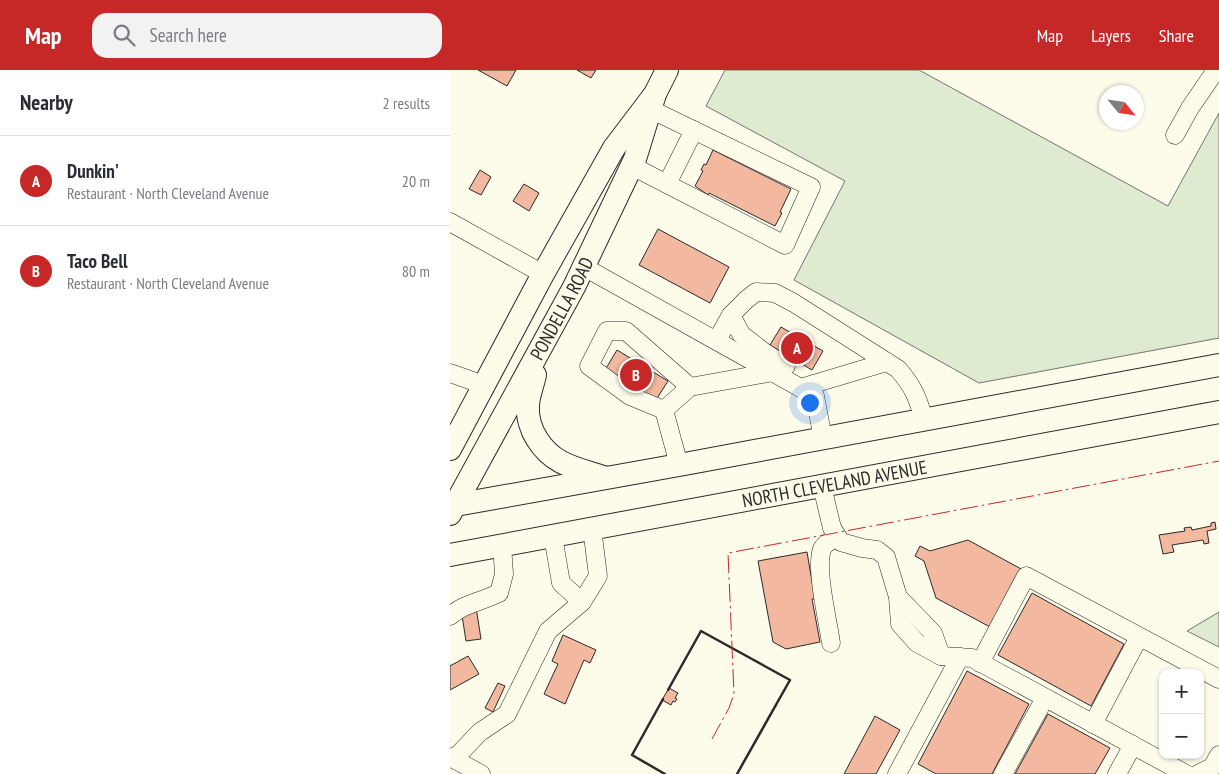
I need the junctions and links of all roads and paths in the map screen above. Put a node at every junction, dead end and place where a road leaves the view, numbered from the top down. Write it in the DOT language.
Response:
graph roads {
  1 [pos="667,70"];
  2 [pos="1216,70"];
  3 [pos="653,101"];
  4 [pos="694,130"];
  5 [pos="1174,134"];
  6 [pos="632,166"];
  7 [pos="667,184"];
  8 [pos="450,222"];
  9 [pos="584,267"];
  10 [pos="543,274"];
  11 [pos="731,315"];
  12 [pos="717,340"];
  13 [pos="543,344"];
  14 [pos="888,362"];
  15 [pos="1219,365"];
  16 [pos="773,372"];
  17 [pos="450,373"];
  18 [pos="484,385"];
  19 [pos="808,385"];
  20 [pos="690,388"];
  21 [pos="664,410"];
  22 [pos="1219,412"];
  23 [pos="924,420"];
  24 [pos="823,439"];
  25 [pos="450,449"];
  26 [pos="679,465"];
  27 [pos="608,478"];
  28 [pos="822,486"];
  29 [pos="452,508"];
  30 [pos="592,528"];
  31 [pos="553,536"];
  32 [pos="837,536"];
  33 [pos="502,545"];
  34 [pos="450,555"];
  35 [pos="582,602"];
  36 [pos="450,616"];
  37 [pos="1140,636"];
  38 [pos="831,643"];
  39 [pos="960,657"];
  40 [pos="980,663"];
  41 [pos="1219,679"];
  42 [pos="1045,698"];
  43 [pos="1093,724"];
  44 [pos="1133,745"];
  45 [pos="1219,755"];
  46 [pos="452,758"];
  47 [pos="905,771"];
  48 [pos="481,774"];
  49 [pos="1003,774"];
  50 [pos="1117,774"];
  51 [pos="1186,774"];
  52 [pos="1198,774"];
  1 -- 3 [label="main road, PONDELLA ROAD"];
  2 -- 5 [label="street"];
  3 -- 4 [label="street"];
  3 -- 6 [label="main road, PONDELLA ROAD"];
  3 -- 10 [label="main road, PONDELLA ROAD"];
  4 -- 7 [label="street"];
  4 -- 7 [label="street"];
  6 -- 7 [label="street"];
  6 -- 9 [label="main road, PONDELLA ROAD"];
  8 -- 10 [label="street"];
  9 -- 12 [label="street"];
  9 -- 13 [label="main road, PONDELLA ROAD"];
  10 -- 18 [label="main road, PONDELLA ROAD"];
  11 -- 12 [label="street"];
  11 -- 14 [label="street"];
  11 -- 19 [label="street"];
  12 -- 16 [label="street"];
  13 -- 27 [label="main road"];
  13 -- 29 [label="main road, PONDELLA ROAD"];
  14 -- 19 [label="street"];
  14 -- 23 [label="street"];
  15 -- 23 [label="main road"];
  16 -- 19 [label="street"];
  16 -- 20 [label="street"];
  17 -- 18 [label="street"];
  18 -- 25 [label="main road, PONDELLA ROAD"];
  19 -- 24 [label="street"];
  20 -- 21 [label="street"];
  20 -- 21 [label="street"];
  21 -- 26 [label="street"];
  22 -- 28 [label="main road, NORTH CLEVELAND AVENUE"];
  23 -- 24 [label="main road"];
  24 -- 26 [label="main road"];
  26 -- 27 [label="main road"];
  27 -- 29 [label="main road"];
  28 -- 30 [label="main road, NORTH CLEVELAND AVENUE"];
  28 -- 32 [label="street"];
  30 -- 31 [label="main road, NORTH CLEVELAND AVENUE"];
  30 -- 35 [label="street"];
  31 -- 33 [label="main road, NORTH CLEVELAND AVENUE"];
  31 -- 35 [label="street"];
  32 -- 38 [label="street"];
  32 -- 39 [label="street"];
  33 -- 34 [label="main road, NORTH CLEVELAND AVENUE"];
  33 -- 36 [label="street"];
  35 -- 46 [label="street"];
  37 -- 40 [label="street"];
  37 -- 41 [label="street"];
  37 -- 43 [label="street"];
  39 -- 40 [label="street"];
  39 -- 47 [label="street"];
  40 -- 42 [label="street"];
  42 -- 43 [label="street"];
  42 -- 49 [label="street"];
  43 -- 44 [label="street"];
  44 -- 50 [label="street"];
  44 -- 51 [label="street"];
  45 -- 52 [label="street"];
  46 -- 48 [label="street"];
}
